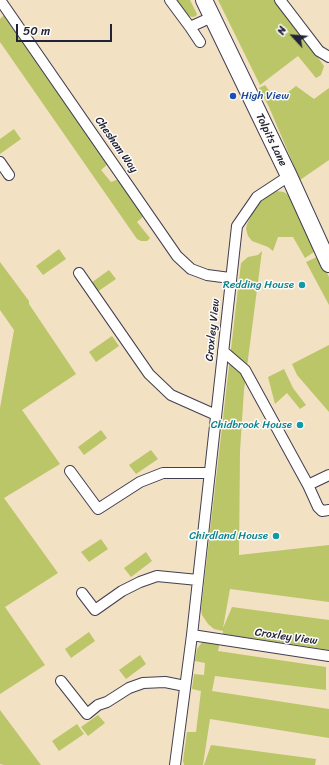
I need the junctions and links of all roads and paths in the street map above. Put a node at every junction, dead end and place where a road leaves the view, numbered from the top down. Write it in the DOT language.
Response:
graph roads {
  1 [pos="0,0"];
  2 [pos="170,0"];
  3 [pos="204,0"];
  4 [pos="280,0"];
  5 [pos="212,17"];
  6 [pos="190,27"];
  7 [pos="200,42"];
  8 [pos="329,57"];
  9 [pos="0,162"];
  10 [pos="10,175"];
  11 [pos="289,176"];
  12 [pos="329,264"];
  13 [pos="80,273"];
  14 [pos="230,278"];
  15 [pos="223,351"];
  16 [pos="216,415"];
  17 [pos="70,471"];
  18 [pos="210,472"];
  19 [pos="329,475"];
  20 [pos="308,485"];
  21 [pos="329,510"];
  22 [pos="198,580"];
  23 [pos="82,593"];
  24 [pos="192,635"];
  25 [pos="329,656"];
  26 [pos="61,681"];
  27 [pos="185,686"];
  28 [pos="175,765"];
  1 -- 14 [label="street, Chesham Way"];
  2 -- 6 [label="street"];
  3 -- 5 [label="main road, Tolpits Lane"];
  4 -- 8 [label="street"];
  5 -- 6 [label="street"];
  5 -- 11 [label="main road, Tolpits Lane"];
  6 -- 7 [label="street"];
  9 -- 10 [label="street"];
  11 -- 12 [label="main road, Tolpits Lane"];
  11 -- 14 [label="street, Croxley View"];
  13 -- 16 [label="street"];
  14 -- 15 [label="street, Croxley View"];
  15 -- 16 [label="street, Croxley View"];
  15 -- 20 [label="street"];
  16 -- 18 [label="street, Croxley View"];
  17 -- 18 [label="street"];
  18 -- 22 [label="street, Croxley View"];
  19 -- 20 [label="street"];
  20 -- 21 [label="street"];
  22 -- 23 [label="street"];
  22 -- 24 [label="street, Croxley View"];
  24 -- 25 [label="street, Croxley View"];
  24 -- 27 [label="street, Croxley View"];
  26 -- 27 [label="street"];
  27 -- 28 [label="street, Croxley View"];
}
